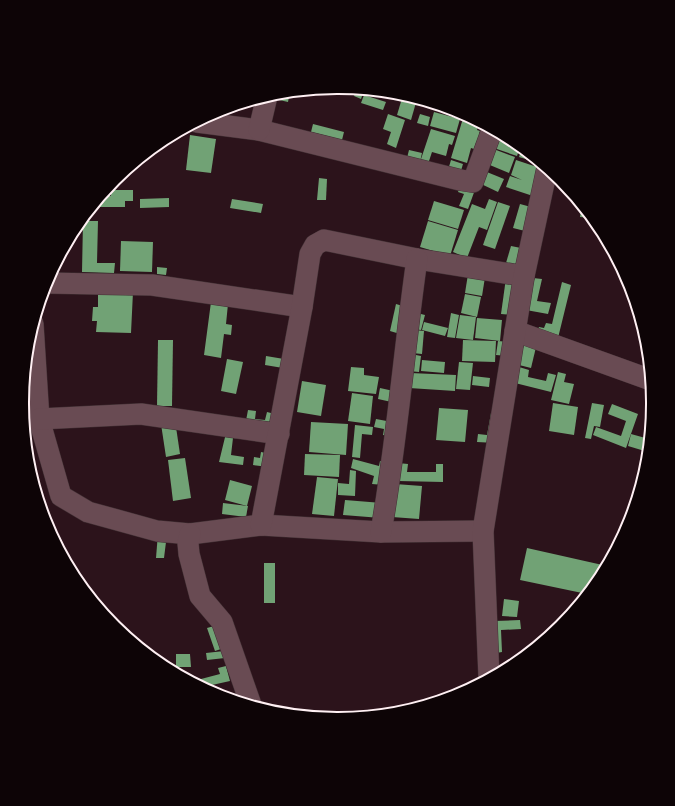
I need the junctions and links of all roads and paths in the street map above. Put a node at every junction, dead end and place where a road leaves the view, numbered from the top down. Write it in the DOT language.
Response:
graph roads {
  1 [pos="265,103"];
  2 [pos="207,123"];
  3 [pos="259,130"];
  4 [pos="490,135"];
  5 [pos="546,175"];
  6 [pos="417,259"];
  7 [pos="524,276"];
  8 [pos="53,283"];
  9 [pos="302,307"];
  10 [pos="515,331"];
  11 [pos="34,347"];
  12 [pos="644,378"];
  13 [pos="39,419"];
  14 [pos="279,434"];
  15 [pos="261,525"];
  16 [pos="483,531"];
  17 [pos="381,532"];
  18 [pos="190,534"];
  19 [pos="489,672"];
  20 [pos="249,698"];
  1 -- 3 [label="street"];
  2 -- 3 [label="street"];
  3 -- 4 [label="street"];
  5 -- 7 [label="street"];
  6 -- 7 [label="street"];
  6 -- 9 [label="street"];
  6 -- 17 [label="street"];
  7 -- 10 [label="street"];
  8 -- 9 [label="street"];
  9 -- 14 [label="street"];
  10 -- 12 [label="street"];
  10 -- 16 [label="street"];
  11 -- 13 [label="street"];
  13 -- 14 [label="street"];
  13 -- 18 [label="street"];
  14 -- 15 [label="street"];
  15 -- 17 [label="street"];
  15 -- 18 [label="street"];
  16 -- 17 [label="street"];
  16 -- 19 [label="street"];
  18 -- 20 [label="street"];
}
